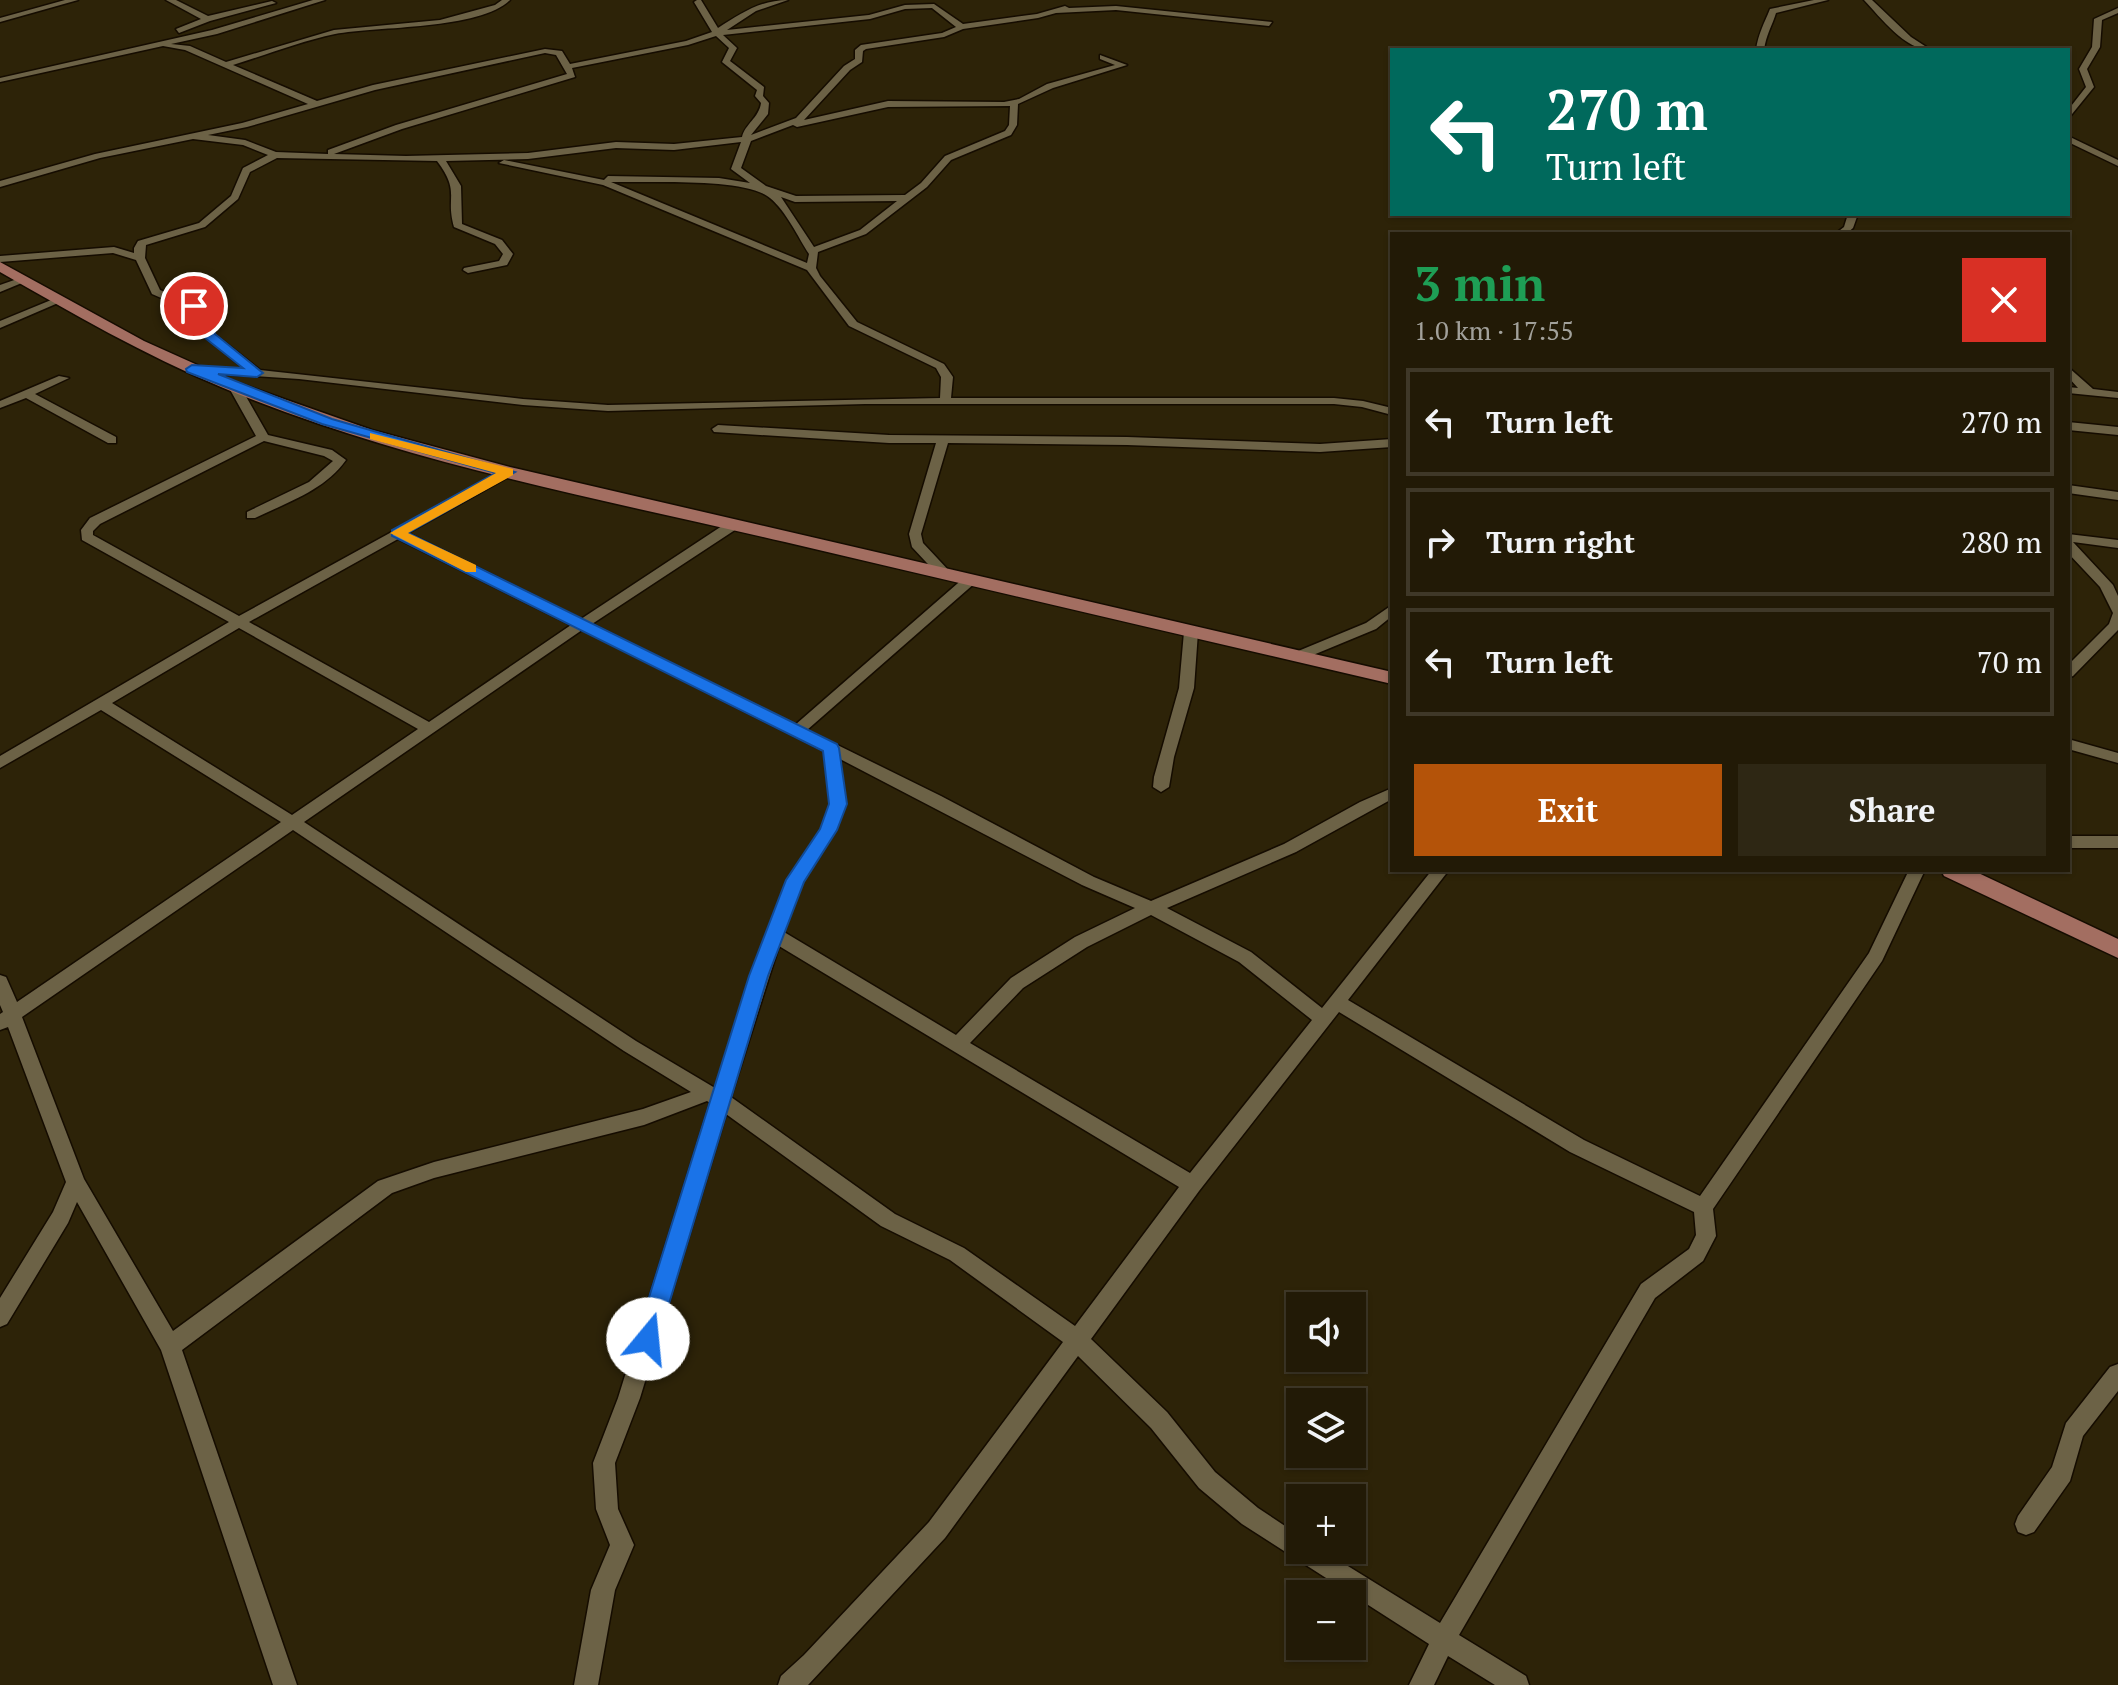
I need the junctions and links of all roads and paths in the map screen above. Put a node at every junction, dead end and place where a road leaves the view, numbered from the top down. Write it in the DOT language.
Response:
graph roads {
  1 [pos="74,0"];
  2 [pos="193,0"];
  3 [pos="293,0"];
  4 [pos="321,0"];
  5 [pos="506,0"];
  6 [pos="784,0"];
  7 [pos="1080,0"];
  8 [pos="1770,0"];
  9 [pos="1824,0"];
  10 [pos="1868,0"];
  11 [pos="172,2"];
  12 [pos="698,2"];
  13 [pos="2118,10"];
  14 [pos="1056,11"];
  15 [pos="1773,11"];
  16 [pos="207,19"];
  17 [pos="0,20"];
  18 [pos="1269,24"];
  19 [pos="961,27"];
  20 [pos="717,33"];
  21 [pos="150,44"];
  22 [pos="1760,48"];
  23 [pos="1924,48"];
  24 [pos="1103,57"];
  25 [pos="228,64"];
  26 [pos="567,67"];
  27 [pos="0,80"];
  28 [pos="1014,103"];
  29 [pos="316,104"];
  30 [pos="2070,114"];
  31 [pos="787,126"];
  32 [pos="193,136"];
  33 [pos="747,139"];
  34 [pos="2070,140"];
  35 [pos="349,146"];
  36 [pos="322,154"];
  37 [pos="275,155"];
  38 [pos="377,158"];
  39 [pos="475,158"];
  40 [pos="440,159"];
  41 [pos="738,159"];
  42 [pos="2118,163"];
  43 [pos="578,177"];
  44 [pos="679,181"];
  45 [pos="0,184"];
  46 [pos="764,188"];
  47 [pos="907,198"];
  48 [pos="812,251"];
  49 [pos="140,258"];
  50 [pos="0,259"];
  51 [pos="0,266"];
  52 [pos="811,268"];
  53 [pos="468,270"];
  54 [pos="24,280"];
  55 [pos="0,289"];
  56 [pos="60,300"];
  57 [pos="0,325"];
  58 [pos="192,369"];
  59 [pos="2070,372"];
  60 [pos="257,373"];
  61 [pos="63,378"];
  62 [pos="234,386"];
  63 [pos="2070,390"];
  64 [pos="2089,392"];
  65 [pos="27,394"];
  66 [pos="2118,395"];
  67 [pos="945,401"];
  68 [pos="0,405"];
  69 [pos="1390,411"];
  70 [pos="2070,426"];
  71 [pos="718,429"];
  72 [pos="2118,431"];
  73 [pos="263,437"];
  74 [pos="943,438"];
  75 [pos="112,440"];
  76 [pos="1390,443"];
  77 [pos="508,472"];
  78 [pos="2070,489"];
  79 [pos="2118,496"];
  80 [pos="251,515"];
  81 [pos="733,525"];
  82 [pos="397,533"];
  83 [pos="2070,538"];
  84 [pos="2118,544"];
  85 [pos="2070,547"];
  86 [pos="945,574"];
  87 [pos="970,580"];
  88 [pos="1390,611"];
  89 [pos="2118,614"];
  90 [pos="237,623"];
  91 [pos="582,624"];
  92 [pos="1191,632"];
  93 [pos="2114,638"];
  94 [pos="1296,657"];
  95 [pos="2070,671"];
  96 [pos="1390,678"];
  97 [pos="102,704"];
  98 [pos="430,729"];
  99 [pos="796,732"];
  100 [pos="2070,745"];
  101 [pos="831,748"];
  102 [pos="2118,758"];
  103 [pos="3,760"];
  104 [pos="1161,787"];
  105 [pos="1390,794"];
  106 [pos="294,823"];
  107 [pos="2070,842"];
  108 [pos="2118,842"];
  109 [pos="1439,872"];
  110 [pos="1916,872"];
  111 [pos="1956,872"];
  112 [pos="1149,907"];
  113 [pos="776,936"];
  114 [pos="2118,949"];
  115 [pos="0,982"];
  116 [pos="1336,1001"];
  117 [pos="1322,1018"];
  118 [pos="7,1019"];
  119 [pos="958,1045"];
  120 [pos="715,1097"];
  121 [pos="76,1182"];
  122 [pos="1192,1185"];
  123 [pos="1703,1207"];
  124 [pos="0,1317"];
  125 [pos="1076,1339"];
  126 [pos="170,1346"];
  127 [pos="2118,1374"];
  128 [pos="2026,1524"];
  129 [pos="1286,1539"];
  130 [pos="1322,1564"];
  131 [pos="1443,1640"];
  132 [pos="285,1685"];
  133 [pos="586,1685"];
  134 [pos="790,1685"];
  135 [pos="1421,1685"];
  136 [pos="1517,1685"];
  1 -- 17 [label="street"];
  2 -- 11 [label="street"];
  3 -- 16 [label="street"];
  4 -- 21 [label="street"];
  5 -- 25 [label="street"];
  6 -- 20 [label="street"];
  7 -- 14 [label="street"];
  8 -- 15 [label="street"];
  9 -- 15 [label="street"];
  10 -- 23 [label="street"];
  11 -- 16 [label="street"];
  12 -- 20 [label="street"];
  13 -- 30 [label="street"];
  14 -- 18 [label="street"];
  14 -- 19 [label="street"];
  15 -- 22 [label="street"];
  16 -- 21 [label="street"];
  19 -- 20 [label="street"];
  19 -- 31 [label="street"];
  20 -- 26 [label="street"];
  20 -- 33 [label="street"];
  21 -- 25 [label="street"];
  21 -- 27 [label="street"];
  24 -- 28 [label="street"];
  25 -- 29 [label="street"];
  26 -- 29 [label="street"];
  26 -- 35 [label="street"];
  28 -- 31 [label="street"];
  28 -- 47 [label="street"];
  29 -- 32 [label="street"];
  31 -- 33 [label="street"];
  32 -- 37 [label="street"];
  32 -- 45 [label="street"];
  33 -- 39 [label="street"];
  33 -- 41 [label="street"];
  34 -- 42 [label="street"];
  35 -- 36 [label="street"];
  35 -- 38 [label="street"];
  36 -- 37 [label="street"];
  36 -- 38 [label="street"];
  37 -- 49 [label="street"];
  38 -- 40 [label="street"];
  39 -- 40 [label="street"];
  39 -- 43 [label="street"];
  40 -- 53 [label="street"];
  41 -- 44 [label="street"];
  41 -- 46 [label="street"];
  43 -- 44 [label="street"];
  43 -- 52 [label="street"];
  44 -- 46 [label="street"];
  46 -- 47 [label="street"];
  46 -- 48 [label="street"];
  47 -- 48 [label="street"];
  48 -- 52 [label="street"];
  49 -- 50 [label="street"];
  49 -- 60 [label="street"];
  51 -- 54 [label="main road"];
  52 -- 67 [label="street"];
  54 -- 55 [label="street"];
  54 -- 56 [label="main road"];
  56 -- 57 [label="street"];
  56 -- 58 [label="main road"];
  58 -- 60 [label="street"];
  58 -- 62 [label="main road"];
  59 -- 64 [label="street"];
  60 -- 67 [label="street"];
  61 -- 65 [label="street"];
  62 -- 73 [label="street"];
  62 -- 77 [label="main road"];
  63 -- 64 [label="street"];
  64 -- 66 [label="street"];
  65 -- 68 [label="street"];
  65 -- 75 [label="street"];
  67 -- 69 [label="street"];
  70 -- 72 [label="street"];
  71 -- 74 [label="street"];
  73 -- 80 [label="street"];
  73 -- 90 [label="street"];
  74 -- 76 [label="street"];
  74 -- 86 [label="street"];
  77 -- 81 [label="main road"];
  77 -- 82 [label="street"];
  78 -- 79 [label="street"];
  81 -- 86 [label="main road"];
  81 -- 91 [label="street"];
  82 -- 90 [label="street"];
  82 -- 91 [label="street"];
  83 -- 84 [label="street"];
  85 -- 89 [label="street"];
  86 -- 87 [label="main road"];
  87 -- 92 [label="main road"];
  87 -- 99 [label="street"];
  88 -- 94 [label="street"];
  89 -- 93 [label="street"];
  90 -- 97 [label="street"];
  90 -- 98 [label="street"];
  91 -- 98 [label="street"];
  91 -- 99 [label="street"];
  92 -- 94 [label="main road"];
  92 -- 104 [label="street"];
  93 -- 95 [label="street"];
  94 -- 96 [label="main road"];
  97 -- 103 [label="street"];
  97 -- 106 [label="street"];
  98 -- 106 [label="street"];
  99 -- 101 [label="street"];
  100 -- 102 [label="street"];
  101 -- 112 [label="street"];
  101 -- 113 [label="street"];
  105 -- 112 [label="street"];
  106 -- 118 [label="street"];
  106 -- 120 [label="street"];
  107 -- 108 [label="street"];
  109 -- 116 [label="street"];
  110 -- 123 [label="street"];
  111 -- 114 [label="main road"];
  112 -- 117 [label="street"];
  112 -- 119 [label="street"];
  113 -- 119 [label="street"];
  113 -- 120 [label="street"];
  115 -- 118 [label="street"];
  116 -- 117 [label="street"];
  116 -- 123 [label="street"];
  117 -- 122 [label="street"];
  118 -- 121 [label="street"];
  119 -- 122 [label="street"];
  120 -- 125 [label="street"];
  120 -- 126 [label="street"];
  120 -- 133 [label="street"];
  121 -- 124 [label="street"];
  121 -- 126 [label="street"];
  122 -- 125 [label="street"];
  123 -- 131 [label="street"];
  125 -- 129 [label="street"];
  125 -- 134 [label="street"];
  126 -- 132 [label="street"];
  127 -- 128 [label="street"];
  130 -- 131 [label="street"];
  131 -- 135 [label="street"];
  131 -- 136 [label="street"];
}
